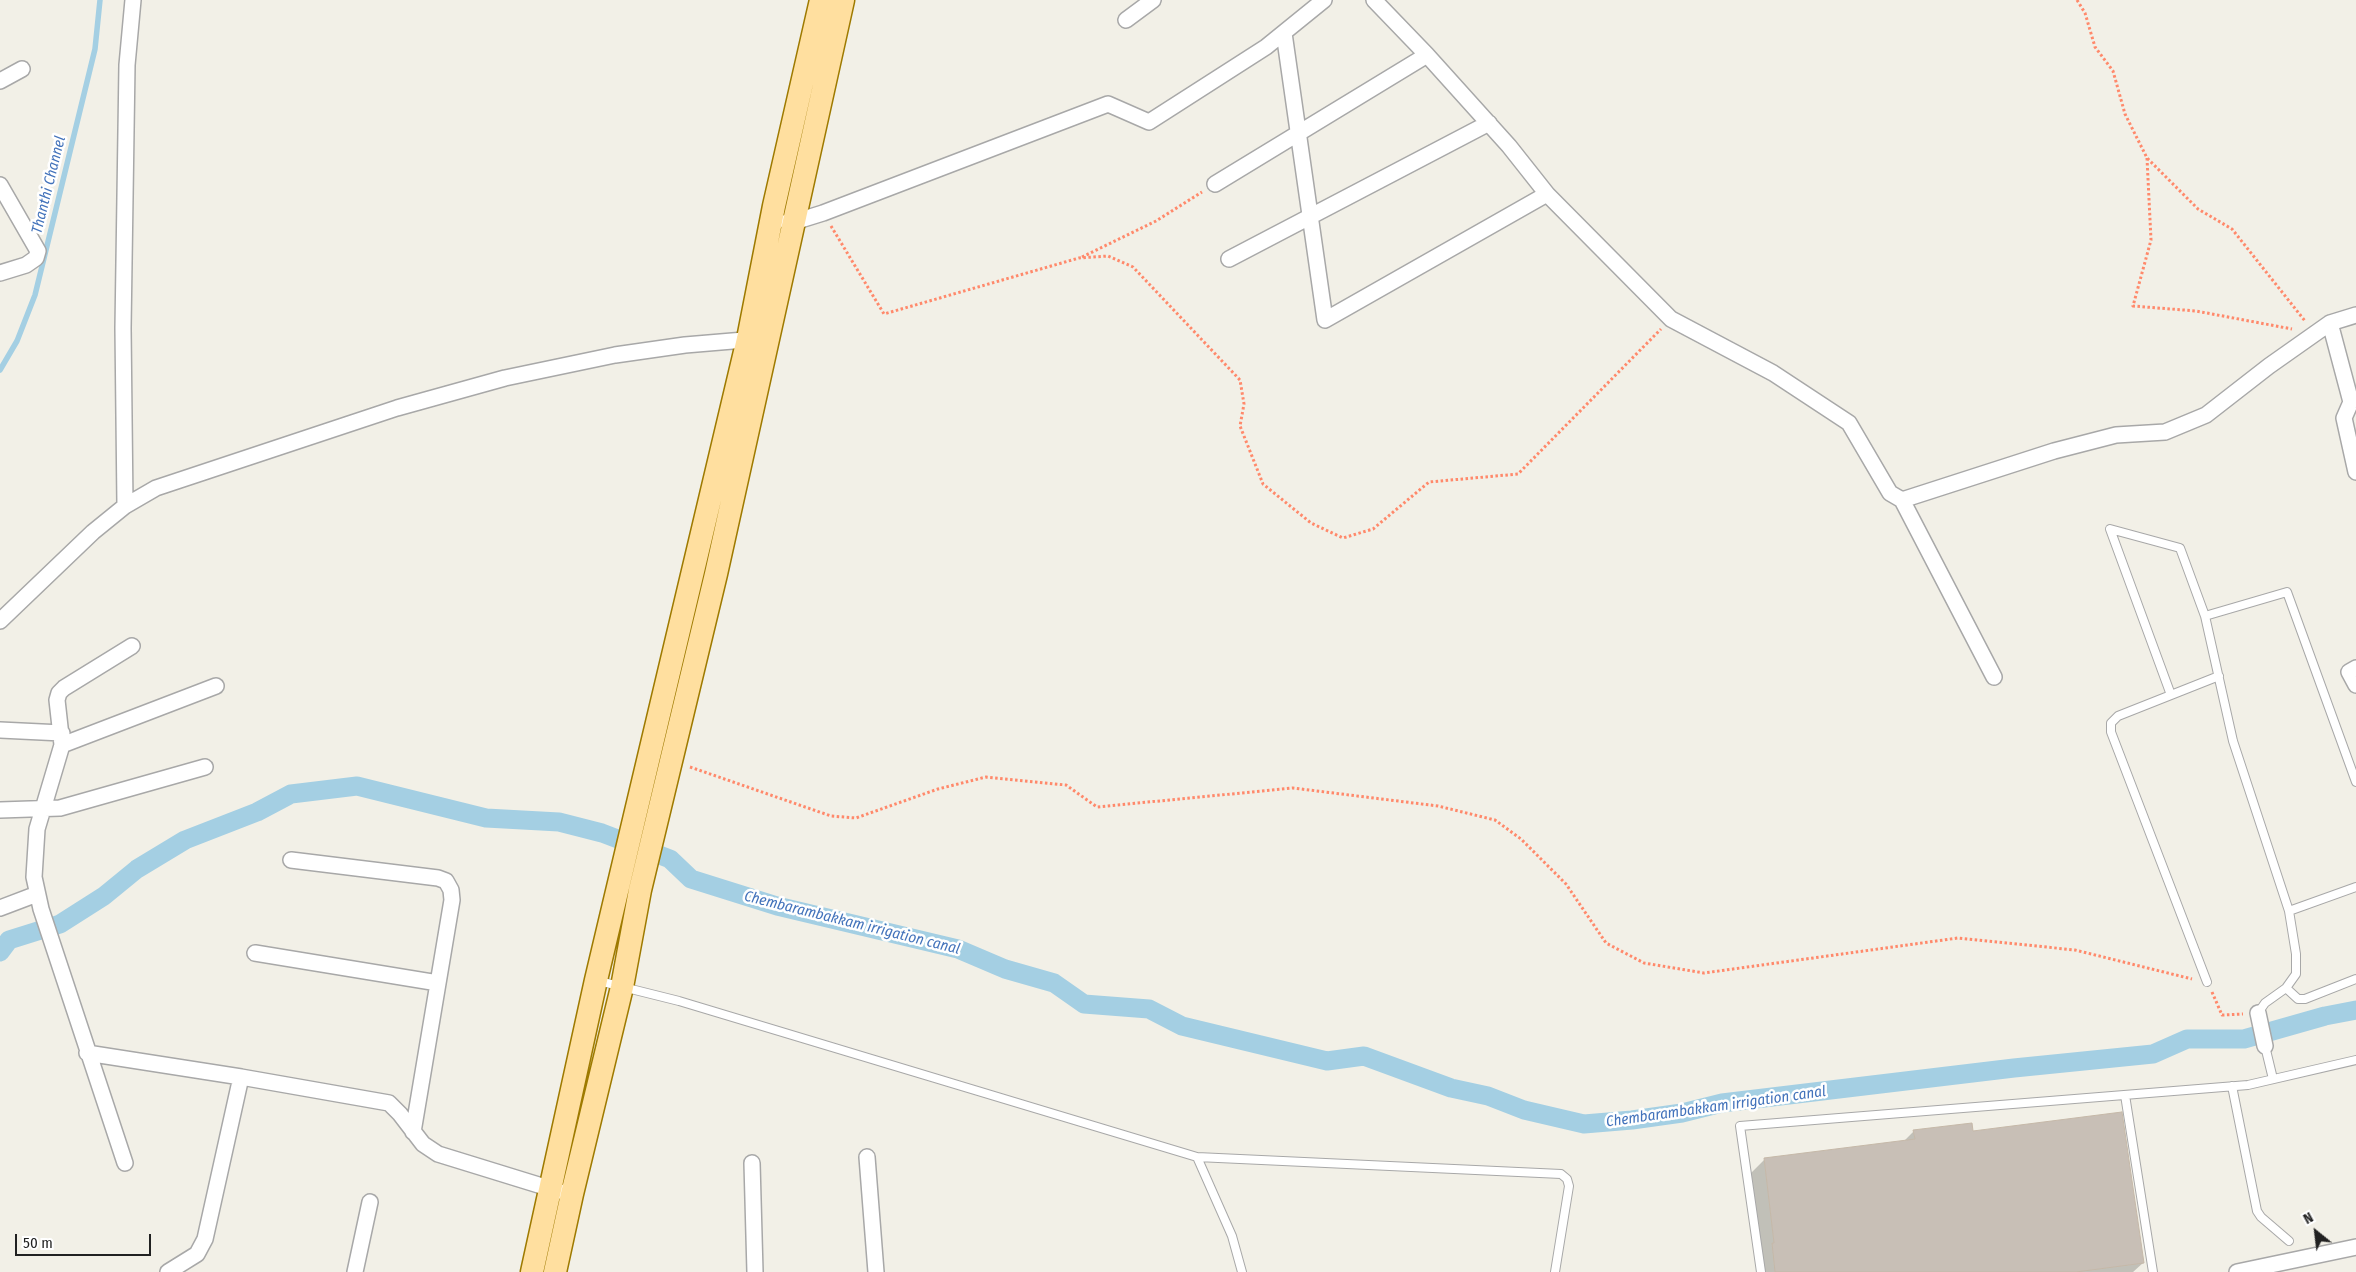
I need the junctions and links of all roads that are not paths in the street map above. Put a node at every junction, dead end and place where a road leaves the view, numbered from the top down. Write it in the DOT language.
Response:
graph roads {
  1 [pos="133,0"];
  2 [pos="821,0"];
  3 [pos="843,0"];
  4 [pos="1153,0"];
  5 [pos="1324,0"];
  6 [pos="1374,0"];
  7 [pos="1126,20"];
  8 [pos="1284,33"];
  9 [pos="1427,55"];
  10 [pos="22,69"];
  11 [pos="0,82"];
  12 [pos="1488,123"];
  13 [pos="1299,133"];
  14 [pos="1215,184"];
  15 [pos="0,185"];
  16 [pos="1547,194"];
  17 [pos="1311,215"];
  18 [pos="772,221"];
  19 [pos="794,222"];
  20 [pos="1229,259"];
  21 [pos="0,273"];
  22 [pos="2356,315"];
  23 [pos="2330,323"];
  24 [pos="759,339"];
  25 [pos="2354,400"];
  26 [pos="2356,472"];
  27 [pos="1902,500"];
  28 [pos="125,506"];
  29 [pos="3,615"];
  30 [pos="2204,616"];
  31 [pos="132,646"];
  32 [pos="2356,668"];
  33 [pos="2219,676"];
  34 [pos="1994,677"];
  35 [pos="2356,685"];
  36 [pos="216,686"];
  37 [pos="2171,695"];
  38 [pos="0,730"];
  39 [pos="62,739"];
  40 [pos="205,767"];
  41 [pos="2356,782"];
  42 [pos="652,790"];
  43 [pos="0,810"];
  44 [pos="43,810"];
  45 [pos="291,860"];
  46 [pos="629,887"];
  47 [pos="2356,887"];
  48 [pos="39,902"];
  49 [pos="0,908"];
  50 [pos="2290,911"];
  51 [pos="255,953"];
  52 [pos="2356,979"];
  53 [pos="596,980"];
  54 [pos="2207,982"];
  55 [pos="438,983"];
  56 [pos="622,987"];
  57 [pos="2286,988"];
  58 [pos="2258,1013"];
  59 [pos="2266,1046"];
  60 [pos="87,1053"];
  61 [pos="2356,1060"];
  62 [pos="241,1077"];
  63 [pos="2273,1079"];
  64 [pos="2232,1086"];
  65 [pos="2125,1095"];
  66 [pos="413,1132"];
  67 [pos="867,1157"];
  68 [pos="1197,1157"];
  69 [pos="752,1163"];
  70 [pos="124,1164"];
  71 [pos="550,1189"];
  72 [pos="572,1194"];
  73 [pos="370,1202"];
  74 [pos="2289,1241"];
  75 [pos="2356,1247"];
  76 [pos="168,1272"];
  77 [pos="356,1272"];
  78 [pos="532,1272"];
  79 [pos="555,1272"];
  80 [pos="755,1272"];
  81 [pos="876,1272"];
  82 [pos="1242,1272"];
  83 [pos="1555,1272"];
  84 [pos="1761,1272"];
  85 [pos="2153,1272"];
  86 [pos="2237,1272"];
  1 -- 28 [label="street"];
  2 -- 18 [label="main road"];
  3 -- 19 [label="main road"];
  4 -- 7 [label="street"];
  5 -- 8 [label="street"];
  6 -- 9 [label="street"];
  8 -- 13 [label="street"];
  8 -- 19 [label="street"];
  9 -- 12 [label="street"];
  9 -- 13 [label="street"];
  10 -- 11 [label="street"];
  12 -- 16 [label="street"];
  12 -- 17 [label="street"];
  13 -- 14 [label="street"];
  13 -- 17 [label="street"];
  15 -- 21 [label="street"];
  16 -- 17 [label="street"];
  16 -- 27 [label="street"];
  17 -- 20 [label="street"];
  18 -- 19 [label="street"];
  18 -- 24 [label="main road"];
  19 -- 24 [label="main road"];
  22 -- 23 [label="street"];
  23 -- 25 [label="street"];
  23 -- 27 [label="street"];
  24 -- 28 [label="street"];
  24 -- 42 [label="main road"];
  24 -- 42 [label="main road"];
  25 -- 26 [label="street"];
  27 -- 34 [label="street"];
  28 -- 29 [label="street"];
  30 -- 33 [label="lane"];
  30 -- 37 [label="lane"];
  30 -- 41 [label="lane"];
  31 -- 39 [label="street"];
  32 -- 35 [label="street"];
  33 -- 37 [label="lane"];
  33 -- 50 [label="lane"];
  36 -- 39 [label="street"];
  37 -- 54 [label="lane"];
  38 -- 39 [label="street"];
  39 -- 44 [label="street"];
  40 -- 44 [label="street"];
  42 -- 46 [label="main road"];
  43 -- 44 [label="street"];
  44 -- 48 [label="street"];
  45 -- 55 [label="street"];
  46 -- 53 [label="main road"];
  46 -- 56 [label="main road"];
  47 -- 50 [label="lane"];
  48 -- 49 [label="street"];
  48 -- 60 [label="street"];
  50 -- 57 [label="lane"];
  51 -- 55 [label="street"];
  52 -- 57 [label="lane"];
  53 -- 56 [label="lane"];
  53 -- 71 [label="main road"];
  55 -- 66 [label="street"];
  56 -- 68 [label="lane"];
  56 -- 72 [label="main road"];
  57 -- 58 [label="lane"];
  58 -- 59 [label="street"];
  59 -- 63 [label="lane"];
  60 -- 62 [label="street"];
  60 -- 70 [label="street"];
  61 -- 63 [label="lane"];
  62 -- 66 [label="street"];
  62 -- 76 [label="street"];
  63 -- 64 [label="lane"];
  64 -- 65 [label="lane"];
  64 -- 74 [label="lane"];
  65 -- 84 [label="lane"];
  65 -- 85 [label="lane"];
  66 -- 71 [label="street"];
  67 -- 81 [label="street"];
  68 -- 82 [label="lane"];
  68 -- 83 [label="lane"];
  69 -- 80 [label="street"];
  71 -- 72 [label="street"];
  71 -- 78 [label="main road"];
  72 -- 79 [label="main road"];
  73 -- 77 [label="street"];
  75 -- 86 [label="street"];
}
